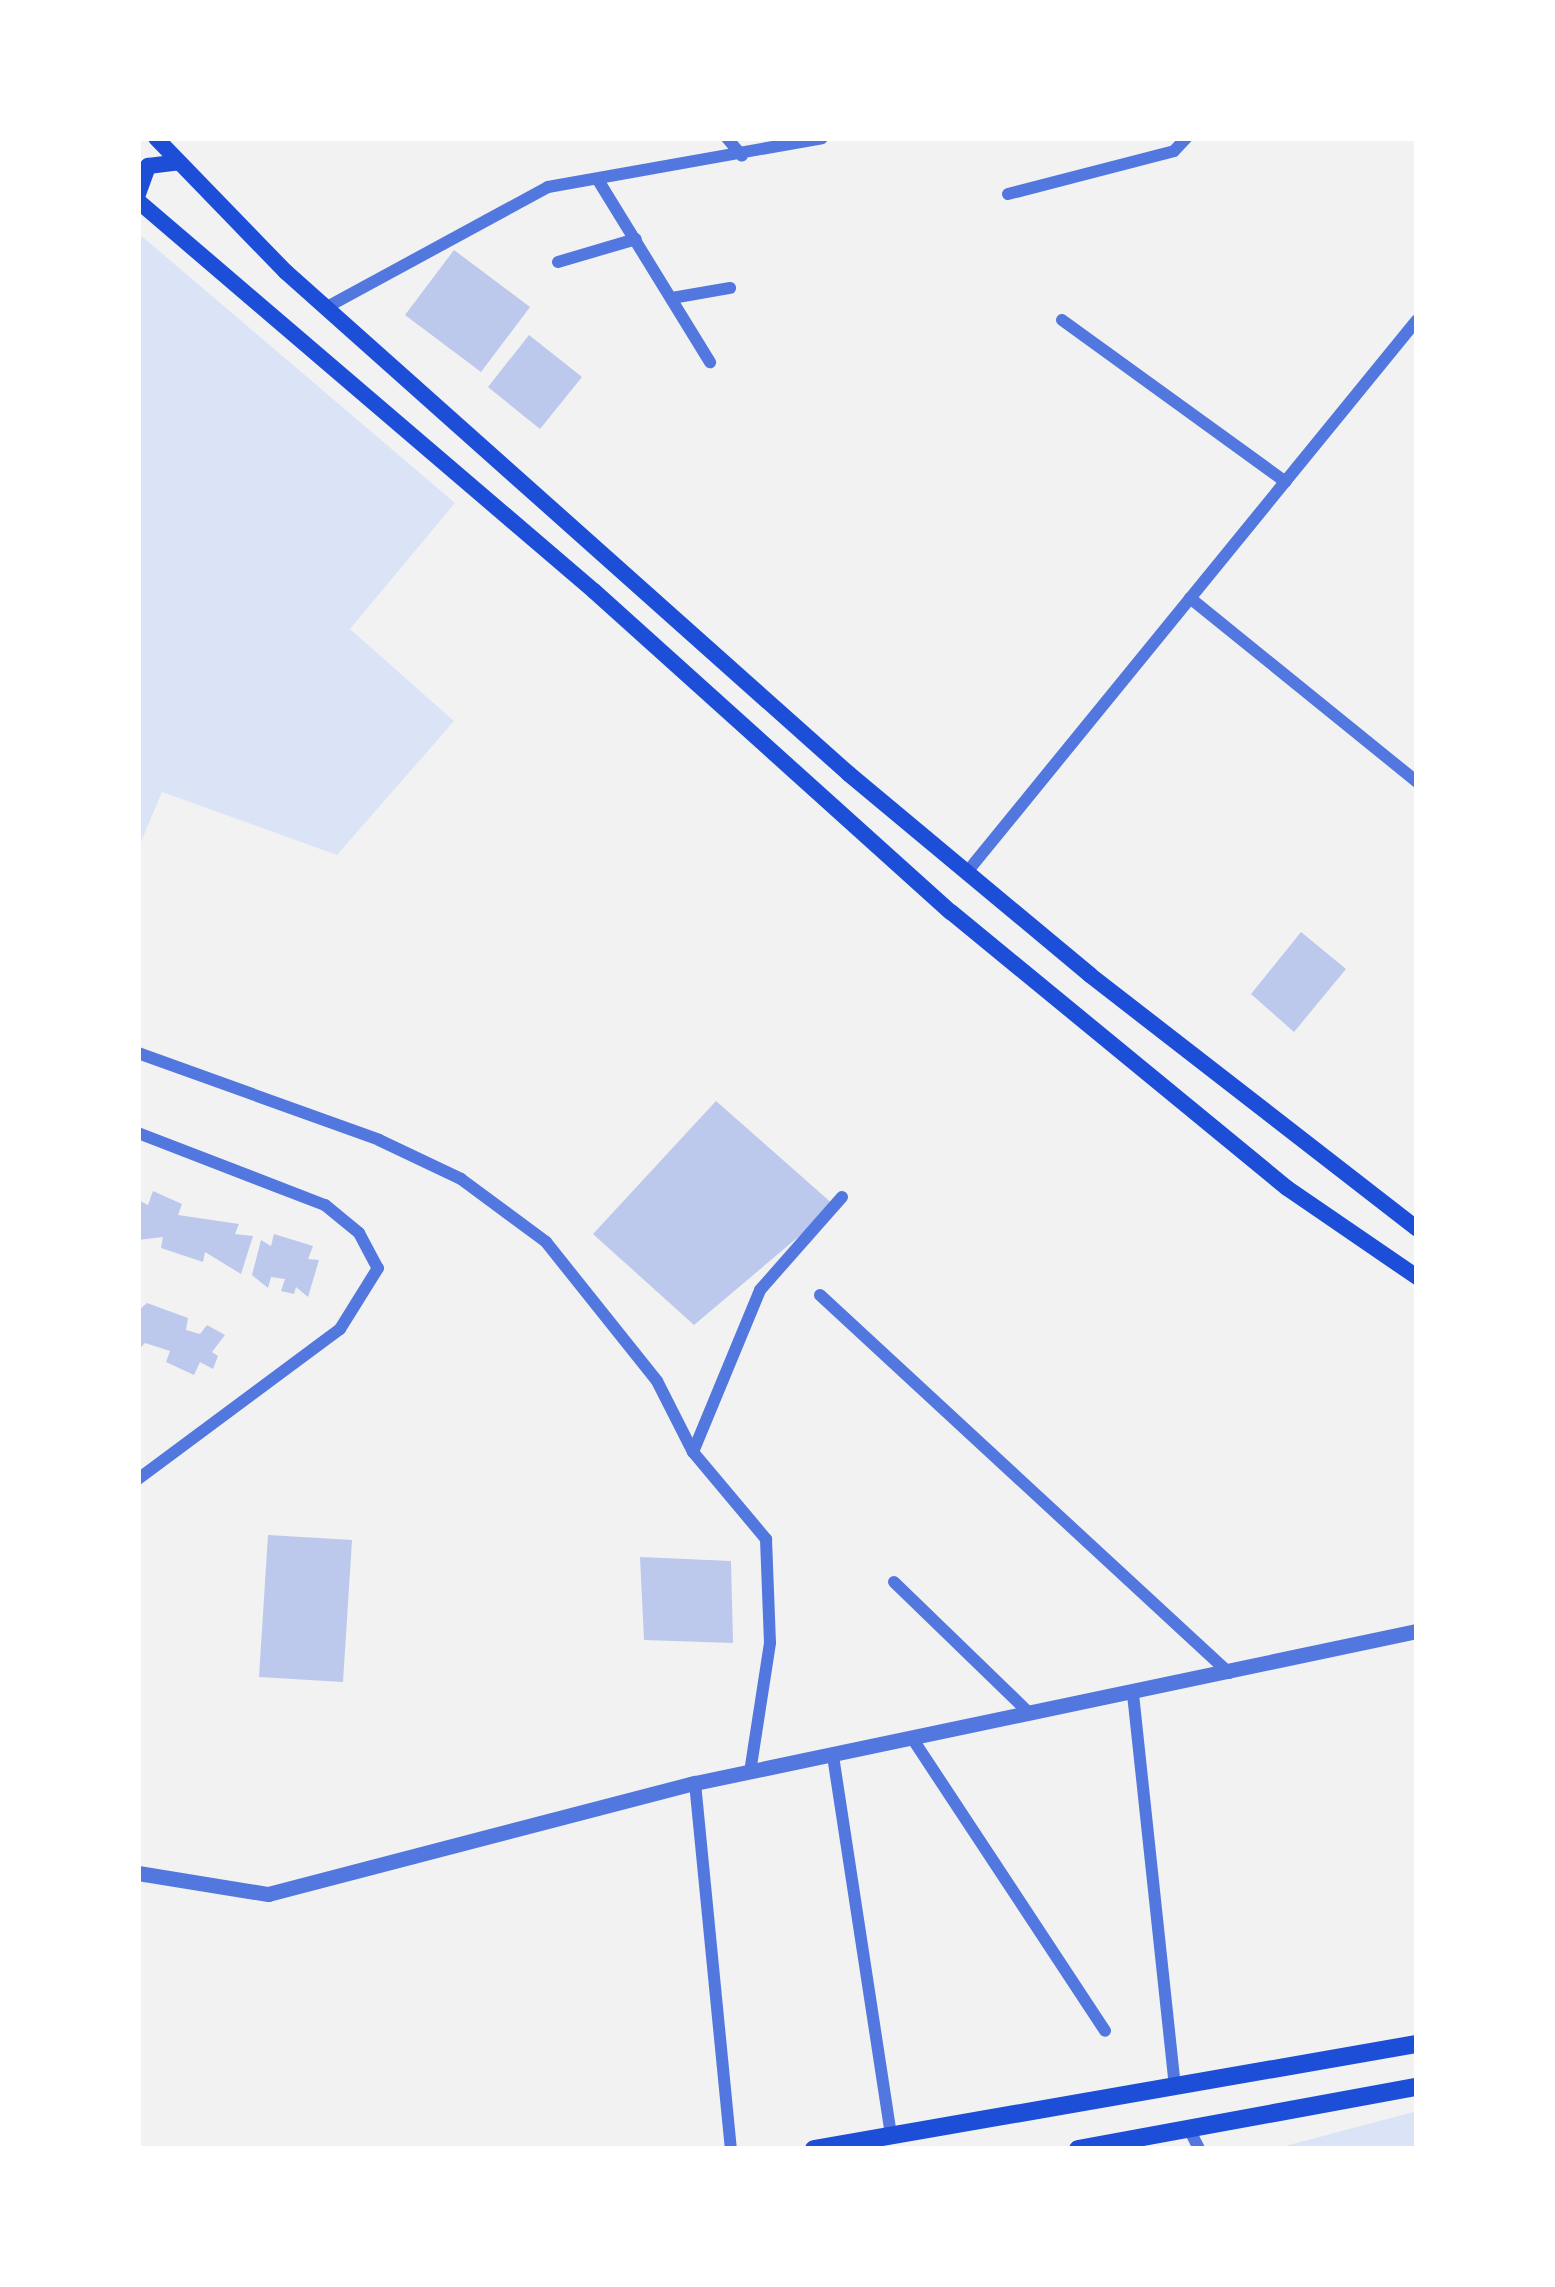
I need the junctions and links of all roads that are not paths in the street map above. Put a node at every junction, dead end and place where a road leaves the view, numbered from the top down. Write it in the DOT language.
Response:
graph roads {
  1 [pos="156,138"];
  2 [pos="727,138"];
  3 [pos="822,138"];
  4 [pos="1186,138"];
  5 [pos="742,156"];
  6 [pos="179,162"];
  7 [pos="598,180"];
  8 [pos="1008,194"];
  9 [pos="138,198"];
  10 [pos="636,239"];
  11 [pos="558,262"];
  12 [pos="730,288"];
  13 [pos="672,298"];
  14 [pos="327,307"];
  15 [pos="1062,320"];
  16 [pos="1417,321"];
  17 [pos="710,362"];
  18 [pos="1286,482"];
  19 [pos="1190,598"];
  20 [pos="1417,782"];
  21 [pos="967,872"];
  22 [pos="138,1053"];
  23 [pos="138,1133"];
  24 [pos="842,1196"];
  25 [pos="1417,1229"];
  26 [pos="1417,1277"];
  27 [pos="820,1295"];
  28 [pos="692,1452"];
  29 [pos="138,1479"];
  30 [pos="894,1582"];
  31 [pos="1416,1631"];
  32 [pos="1417,1642"];
  33 [pos="1230,1673"];
  34 [pos="1133,1694"];
  35 [pos="1030,1714"];
  36 [pos="914,1741"];
  37 [pos="833,1756"];
  38 [pos="750,1772"];
  39 [pos="695,1783"];
  40 [pos="138,1873"];
  41 [pos="1105,2031"];
  42 [pos="1417,2044"];
  43 [pos="1175,2085"];
  44 [pos="1417,2087"];
  45 [pos="1188,2127"];
  46 [pos="891,2135"];
  47 [pos="731,2149"];
  48 [pos="814,2149"];
  49 [pos="1078,2149"];
  50 [pos="1199,2149"];
  1 -- 6 [label="main road"];
  2 -- 5 [label="street"];
  3 -- 5 [label="street"];
  4 -- 8 [label="street"];
  5 -- 7 [label="street"];
  6 -- 9 [label="main road"];
  6 -- 14 [label="main road"];
  7 -- 10 [label="street"];
  7 -- 14 [label="street"];
  9 -- 26 [label="main road"];
  10 -- 11 [label="street"];
  10 -- 13 [label="street"];
  12 -- 13 [label="street"];
  13 -- 17 [label="street"];
  14 -- 21 [label="main road"];
  15 -- 18 [label="street"];
  16 -- 18 [label="street"];
  18 -- 19 [label="street"];
  19 -- 20 [label="street"];
  19 -- 21 [label="street"];
  21 -- 25 [label="main road"];
  22 -- 28 [label="street"];
  23 -- 29 [label="street"];
  24 -- 28 [label="street"];
  27 -- 33 [label="street"];
  28 -- 38 [label="street"];
  30 -- 35 [label="street"];
  31 -- 32 [label="street"];
  31 -- 33 [label="street"];
  33 -- 34 [label="street"];
  34 -- 35 [label="street"];
  34 -- 43 [label="street"];
  35 -- 36 [label="street"];
  36 -- 37 [label="street"];
  36 -- 41 [label="street"];
  37 -- 38 [label="street"];
  37 -- 46 [label="street"];
  38 -- 39 [label="street"];
  39 -- 40 [label="street"];
  39 -- 47 [label="street"];
  42 -- 43 [label="main road"];
  43 -- 46 [label="main road"];
  44 -- 45 [label="main road"];
  45 -- 49 [label="main road"];
  45 -- 50 [label="street"];
  46 -- 48 [label="main road"];
}
